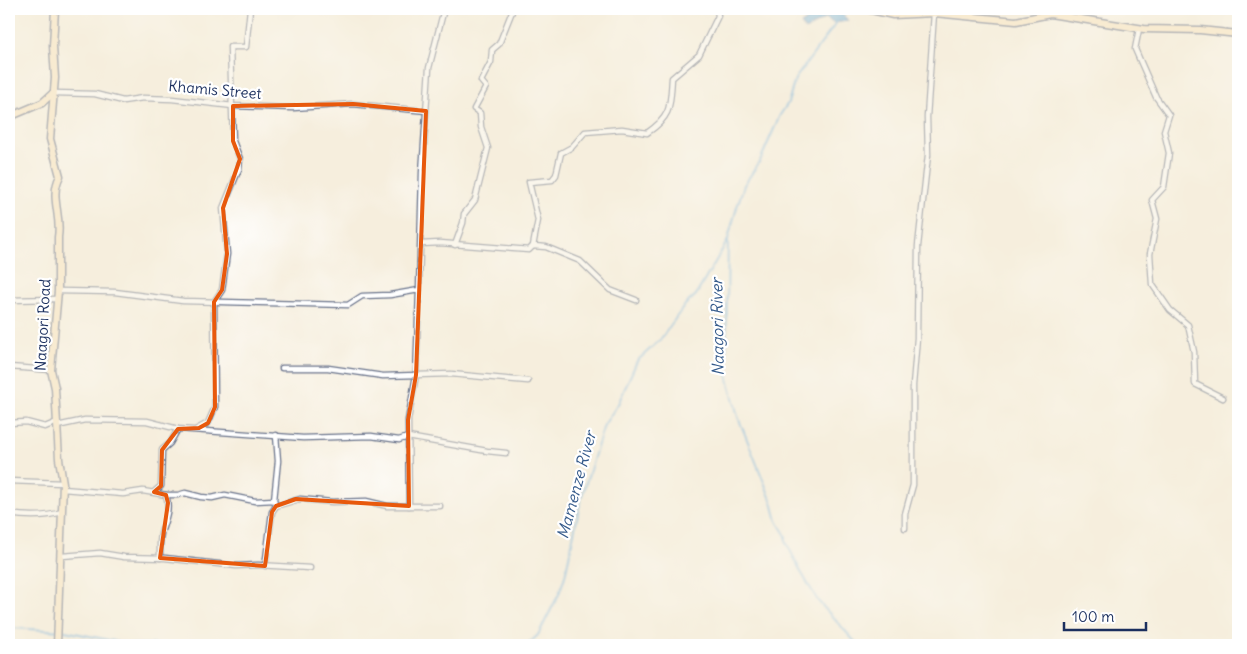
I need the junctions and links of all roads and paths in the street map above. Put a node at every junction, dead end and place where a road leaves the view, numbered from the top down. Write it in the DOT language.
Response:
graph roads {
  1 [pos="55,9"];
  2 [pos="250,9"];
  3 [pos="444,9"];
  4 [pos="513,9"];
  5 [pos="716,9"];
  6 [pos="867,9"];
  7 [pos="934,13"];
  8 [pos="1139,29"];
  9 [pos="1238,34"];
  10 [pos="54,92"];
  11 [pos="233,106"];
  12 [pos="426,111"];
  13 [pos="9,118"];
  14 [pos="421,244"];
  15 [pos="455,244"];
  16 [pos="533,246"];
  17 [pos="419,290"];
  18 [pos="58,291"];
  19 [pos="56,299"];
  20 [pos="9,300"];
  21 [pos="636,300"];
  22 [pos="214,302"];
  23 [pos="9,368"];
  24 [pos="282,368"];
  25 [pos="51,370"];
  26 [pos="416,375"];
  27 [pos="528,380"];
  28 [pos="1223,398"];
  29 [pos="9,423"];
  30 [pos="57,424"];
  31 [pos="178,428"];
  32 [pos="197,429"];
  33 [pos="276,435"];
  34 [pos="408,437"];
  35 [pos="506,452"];
  36 [pos="9,480"];
  37 [pos="63,486"];
  38 [pos="154,492"];
  39 [pos="166,495"];
  40 [pos="275,503"];
  41 [pos="410,506"];
  42 [pos="440,506"];
  43 [pos="62,512"];
  44 [pos="9,514"];
  45 [pos="905,528"];
  46 [pos="62,556"];
  47 [pos="160,558"];
  48 [pos="265,566"];
  49 [pos="310,568"];
  50 [pos="57,645"];
  1 -- 10 [label="street, Naagori Road"];
  2 -- 11 [label="street"];
  3 -- 12 [label="street"];
  4 -- 15 [label="street"];
  5 -- 16 [label="street"];
  6 -- 7 [label="street"];
  7 -- 8 [label="street"];
  7 -- 45 [label="street"];
  8 -- 9 [label="street"];
  8 -- 28 [label="street"];
  10 -- 11 [label="street, Khamis Street"];
  10 -- 13 [label="street"];
  10 -- 18 [label="street, Naagori Road"];
  11 -- 12 [label="street, Khamis Street"];
  11 -- 22 [label="street"];
  12 -- 14 [label="street"];
  14 -- 15 [label="street"];
  14 -- 17 [label="street"];
  15 -- 16 [label="street"];
  16 -- 21 [label="street"];
  17 -- 22 [label="street"];
  17 -- 26 [label="street"];
  18 -- 19 [label="street, Naagori Road"];
  18 -- 22 [label="street"];
  19 -- 20 [label="street"];
  19 -- 25 [label="street, Naagori Road"];
  22 -- 32 [label="street"];
  23 -- 25 [label="street"];
  24 -- 26 [label="street"];
  25 -- 30 [label="street, Naagori Road"];
  26 -- 27 [label="street"];
  26 -- 34 [label="street"];
  29 -- 30 [label="street"];
  30 -- 31 [label="street"];
  30 -- 37 [label="street, Naagori Road"];
  31 -- 32 [label="street"];
  31 -- 38 [label="street"];
  32 -- 33 [label="street"];
  33 -- 34 [label="street"];
  33 -- 40 [label="street"];
  34 -- 35 [label="street"];
  34 -- 41 [label="street"];
  36 -- 37 [label="street"];
  37 -- 38 [label="street"];
  37 -- 43 [label="street, Naagori Road"];
  38 -- 39 [label="street"];
  39 -- 40 [label="street"];
  39 -- 47 [label="street"];
  40 -- 41 [label="street"];
  40 -- 48 [label="street"];
  41 -- 42 [label="street"];
  43 -- 44 [label="street"];
  43 -- 46 [label="street, Naagori Road"];
  46 -- 47 [label="street"];
  46 -- 50 [label="street, Naagori Road"];
  47 -- 48 [label="street"];
  48 -- 49 [label="street"];
}
